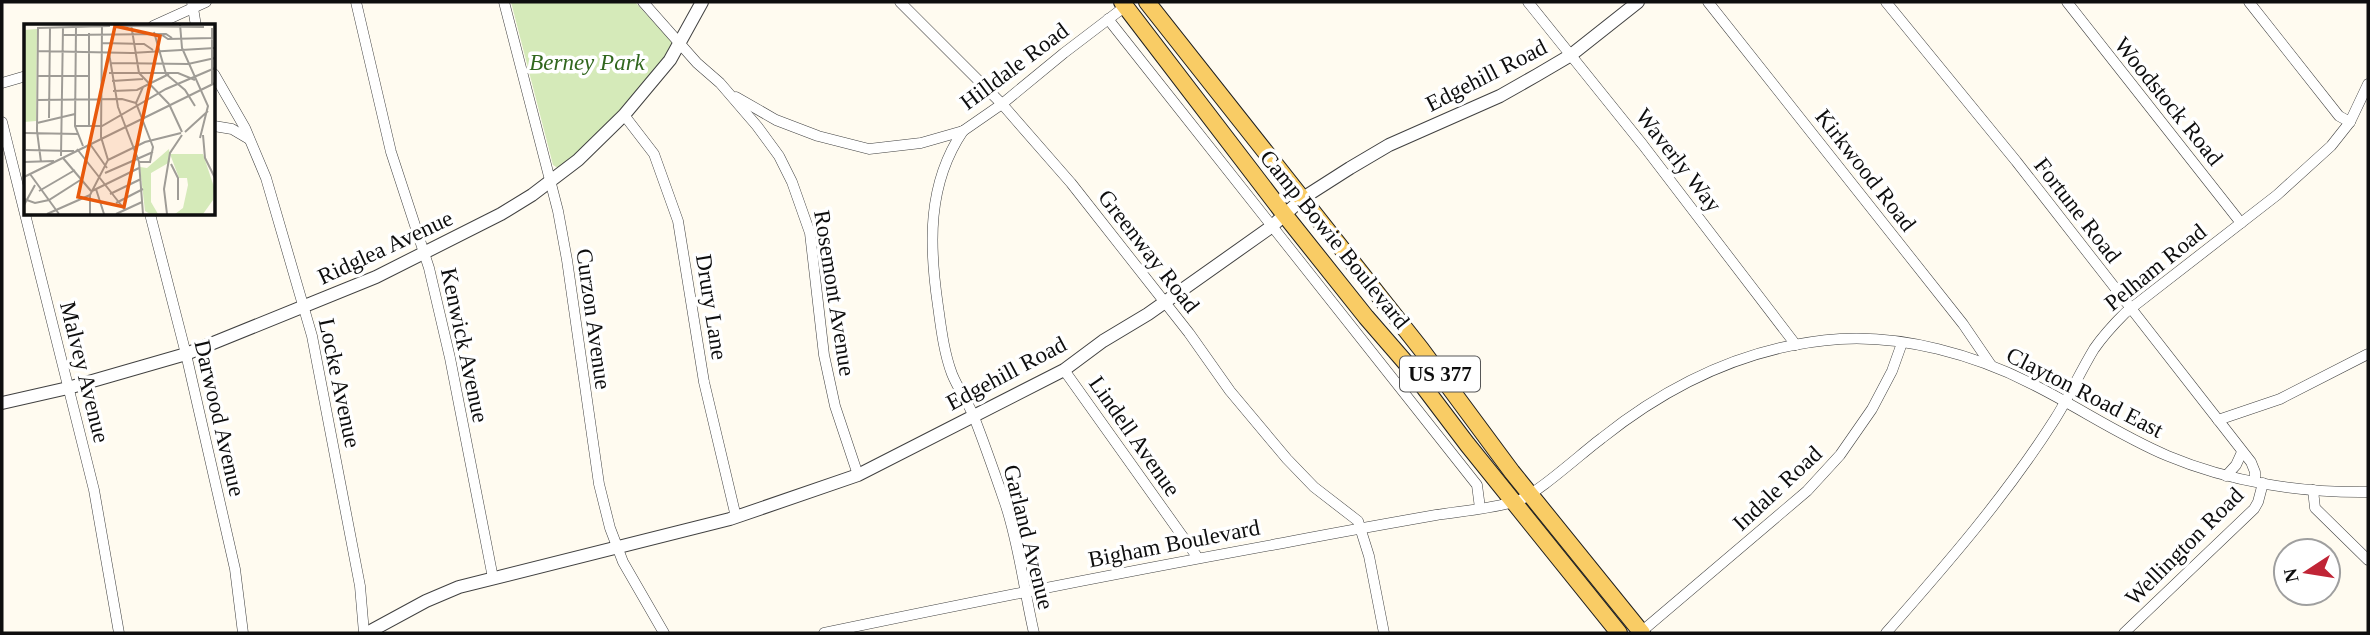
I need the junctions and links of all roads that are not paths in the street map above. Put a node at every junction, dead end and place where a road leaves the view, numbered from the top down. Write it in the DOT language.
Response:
graph roads {
  1 [pos="206,2"];
  2 [pos="355,2"];
  3 [pos="504,2"];
  4 [pos="643,2"];
  5 [pos="702,2"];
  6 [pos="900,2"];
  7 [pos="1147,2"];
  8 [pos="1528,2"];
  9 [pos="1638,2"];
  10 [pos="1708,2"];
  11 [pos="1886,2"];
  12 [pos="2067,2"];
  13 [pos="2249,2"];
  14 [pos="1127,3"];
  15 [pos="193,5"];
  16 [pos="1108,19"];
  17 [pos="157,24"];
  18 [pos="196,24"];
  19 [pos="680,43"];
  20 [pos="1571,55"];
  21 [pos="215,76"];
  22 [pos="24,77"];
  23 [pos="2,83"];
  24 [pos="720,83"];
  25 [pos="2368,84"];
  26 [pos="1002,104"];
  27 [pos="624,115"];
  28 [pos="2,122"];
  29 [pos="2350,122"];
  30 [pos="215,126"];
  31 [pos="963,131"];
  32 [pos="249,139"];
  33 [pos="550,182"];
  34 [pos="1303,198"];
  35 [pos="24,211"];
  36 [pos="1284,214"];
  37 [pos="25,215"];
  38 [pos="150,215"];
  39 [pos="2241,223"];
  40 [pos="1271,227"];
  41 [pos="424,253"];
  42 [pos="1165,302"];
  43 [pos="304,306"];
  44 [pos="2130,309"];
  45 [pos="1902,343"];
  46 [pos="1796,345"];
  47 [pos="1421,349"];
  48 [pos="186,354"];
  49 [pos="2368,354"];
  50 [pos="1405,362"];
  51 [pos="1991,365"];
  52 [pos="1064,370"];
  53 [pos="68,388"];
  54 [pos="2065,402"];
  55 [pos="2,403"];
  56 [pos="973,415"];
  57 [pos="2218,420"];
  58 [pos="2242,452"];
  59 [pos="858,475"];
  60 [pos="2226,475"];
  61 [pos="2259,482"];
  62 [pos="2313,490"];
  63 [pos="2368,492"];
  64 [pos="1531,494"];
  65 [pos="1514,502"];
  66 [pos="1480,508"];
  67 [pos="736,517"];
  68 [pos="1361,528"];
  69 [pos="618,548"];
  70 [pos="1198,558"];
  71 [pos="2368,560"];
  72 [pos="493,579"];
  73 [pos="1025,592"];
  74 [pos="119,633"];
  75 [pos="243,633"];
  76 [pos="366,633"];
  77 [pos="664,633"];
  78 [pos="824,633"];
  79 [pos="1034,633"];
  80 [pos="1384,633"];
  81 [pos="1619,633"];
  82 [pos="1640,633"];
  83 [pos="1886,633"];
  84 [pos="2126,633"];
  1 -- 15 [label="street"];
  2 -- 41 [label="street, Kenwick Avenue"];
  3 -- 33 [label="street, Curzon Avenue"];
  4 -- 19 [label="street, Rosemont Avenue"];
  5 -- 19 [label="street, Ridglea Avenue"];
  6 -- 26 [label="street, Greenway Road"];
  7 -- 34 [label="main road, Camp Bowie Boulevard / US 377"];
  8 -- 20 [label="street, Waverly Way"];
  9 -- 20 [label="street, Edgehill Road"];
  10 -- 51 [label="street, Kirkwood Road"];
  11 -- 44 [label="street, Fortune Road"];
  12 -- 39 [label="street, Woodstock Road"];
  13 -- 29 [label="street"];
  14 -- 16 [label="street, Hilldale Road"];
  14 -- 36 [label="main road, Camp Bowie Boulevard / US 377"];
  15 -- 17 [label="street"];
  15 -- 18 [label="street"];
  16 -- 26 [label="street, Hilldale Road"];
  16 -- 40 [label="street"];
  19 -- 24 [label="street, Rosemont Avenue"];
  19 -- 27 [label="street, Ridglea Avenue"];
  20 -- 34 [label="street, Edgehill Road"];
  20 -- 46 [label="street, Waverly Way"];
  21 -- 32 [label="street, Locke Avenue"];
  22 -- 23 [label="street"];
  24 -- 31 [label="street, Hilldale Road"];
  24 -- 59 [label="street, Rosemont Avenue"];
  25 -- 29 [label="street, Pelham Road"];
  26 -- 31 [label="street, Hilldale Road"];
  26 -- 42 [label="street, Greenway Road"];
  27 -- 33 [label="street, Ridglea Avenue"];
  27 -- 67 [label="street, Drury Lane"];
  28 -- 35 [label="street, Malvey Avenue"];
  29 -- 39 [label="street, Pelham Road"];
  30 -- 32 [label="street"];
  31 -- 56 [label="street, Garland Avenue"];
  32 -- 43 [label="street, Locke Avenue"];
  33 -- 41 [label="street, Ridglea Avenue"];
  33 -- 69 [label="street, Curzon Avenue"];
  34 -- 36 [label="street, Edgehill Road"];
  34 -- 47 [label="main road, Camp Bowie Boulevard / US 377"];
  36 -- 40 [label="street, Edgehill Road"];
  36 -- 50 [label="main road, Camp Bowie Boulevard / US 377"];
  37 -- 53 [label="street, Malvey Avenue"];
  38 -- 48 [label="street, Darwood Avenue"];
  39 -- 44 [label="street, Pelham Road"];
  40 -- 42 [label="street, Edgehill Road"];
  40 -- 66 [label="street"];
  41 -- 43 [label="street, Ridglea Avenue"];
  41 -- 72 [label="street, Kenwick Avenue"];
  42 -- 52 [label="street, Edgehill Road"];
  42 -- 68 [label="street, Greenway Road"];
  43 -- 48 [label="street, Ridglea Avenue"];
  43 -- 76 [label="street, Locke Avenue"];
  44 -- 54 [label="street, Pelham Road"];
  44 -- 57 [label="street, Fortune Road"];
  45 -- 46 [label="street, Clayton Road East"];
  45 -- 51 [label="street, Clayton Road East"];
  45 -- 82 [label="street, Indale Road"];
  46 -- 64 [label="street, Clayton Road East"];
  47 -- 50 [label="main road"];
  47 -- 64 [label="main road, Camp Bowie Boulevard / US 377"];
  48 -- 53 [label="street, Ridglea Avenue"];
  48 -- 75 [label="street, Darwood Avenue"];
  49 -- 57 [label="street"];
  50 -- 65 [label="main road, Camp Bowie Boulevard / US 377"];
  51 -- 54 [label="street, Clayton Road East"];
  52 -- 56 [label="street, Edgehill Road"];
  52 -- 70 [label="street, Lindell Avenue"];
  53 -- 55 [label="street, Ridglea Avenue"];
  53 -- 74 [label="street, Malvey Avenue"];
  54 -- 60 [label="street, Clayton Road East"];
  54 -- 83 [label="street, Pelham Road"];
  56 -- 59 [label="street, Edgehill Road"];
  56 -- 73 [label="street, Garland Avenue"];
  57 -- 58 [label="street, Fortune Road"];
  58 -- 60 [label="street"];
  58 -- 61 [label="street, Fortune Road"];
  59 -- 67 [label="street, Edgehill Road"];
  60 -- 61 [label="street, Clayton Road East"];
  61 -- 62 [label="street, Clayton Road East"];
  61 -- 84 [label="street, Wellington Road"];
  62 -- 63 [label="street, Clayton Road East"];
  62 -- 71 [label="street"];
  64 -- 65 [label="street, Bigham Boulevard"];
  64 -- 82 [label="main road, Camp Bowie Boulevard / US 377"];
  65 -- 66 [label="street, Bigham Boulevard"];
  65 -- 81 [label="main road, Camp Bowie Boulevard / US 377"];
  66 -- 68 [label="street, Bigham Boulevard"];
  67 -- 69 [label="street, Edgehill Road"];
  68 -- 70 [label="street, Bigham Boulevard"];
  68 -- 80 [label="street"];
  69 -- 72 [label="street, Edgehill Road"];
  69 -- 77 [label="street, Curzon Avenue"];
  70 -- 73 [label="street, Bigham Boulevard"];
  72 -- 76 [label="street, Edgehill Road"];
  73 -- 78 [label="street, Bigham Boulevard"];
  73 -- 79 [label="street, Garland Avenue"];
}
